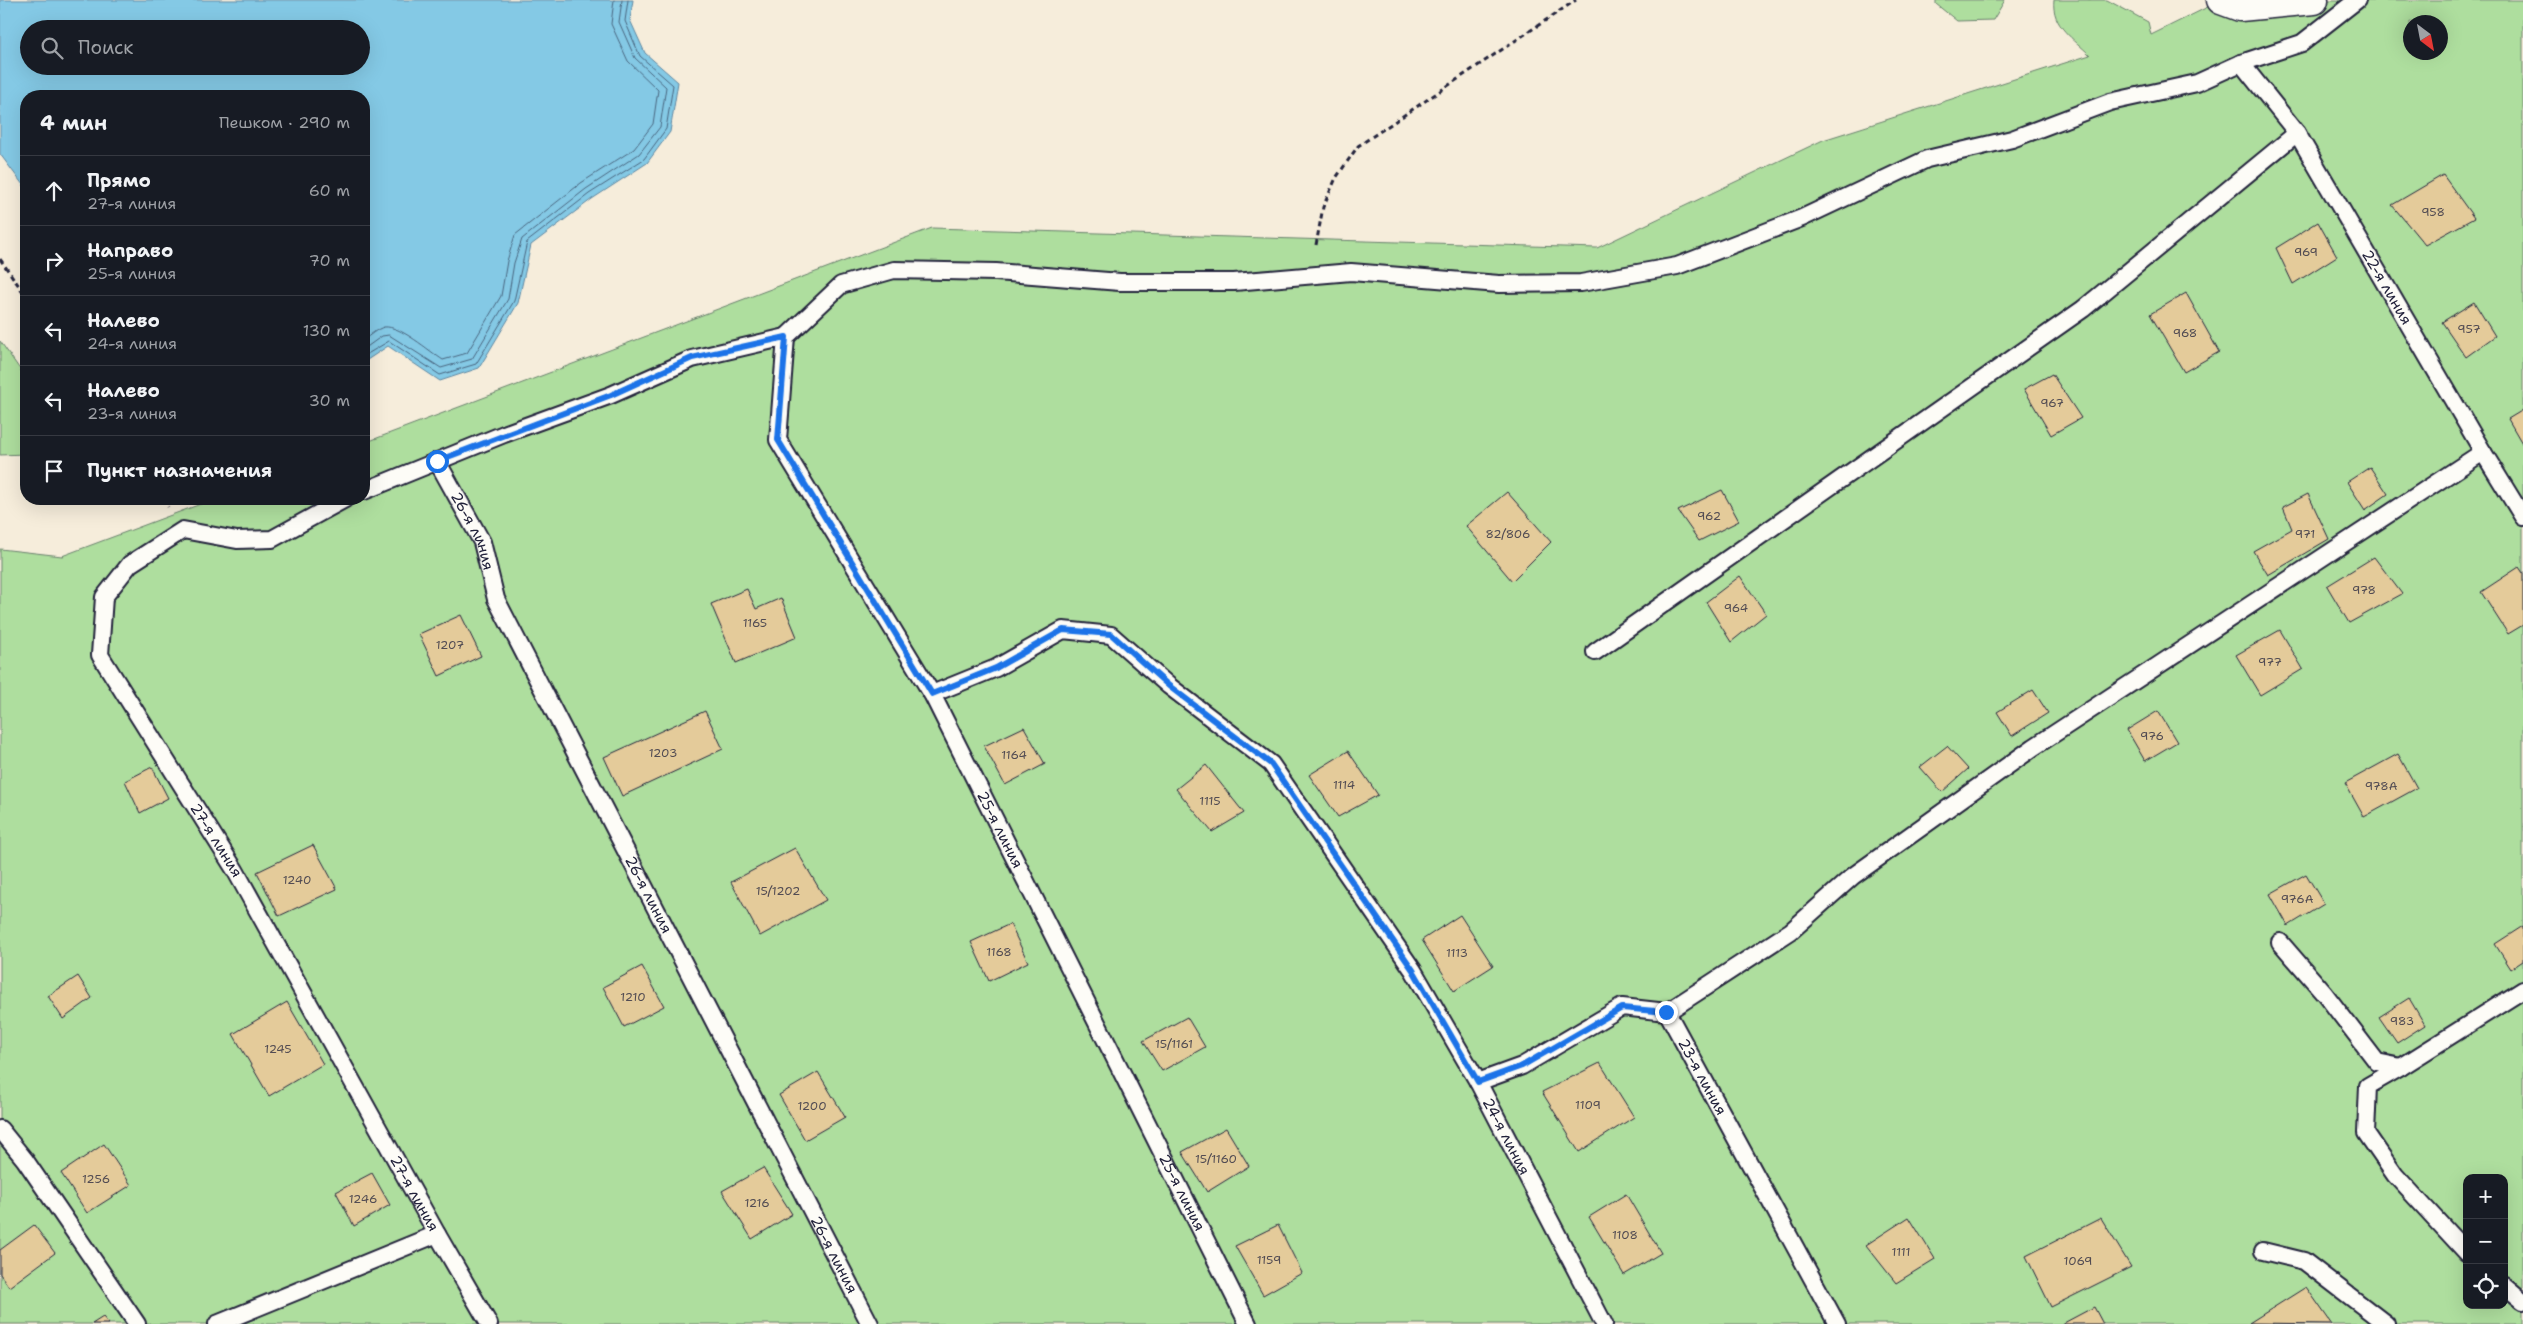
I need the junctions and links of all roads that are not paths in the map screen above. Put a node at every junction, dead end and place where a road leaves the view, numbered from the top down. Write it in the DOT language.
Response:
graph roads {
  1 [pos="2221,0"];
  2 [pos="2314,0"];
  3 [pos="2357,0"];
  4 [pos="2241,63"];
  5 [pos="2297,134"];
  6 [pos="786,337"];
  7 [pos="2482,452"];
  8 [pos="437,461"];
  9 [pos="370,489"];
  10 [pos="334,505"];
  11 [pos="2523,517"];
  12 [pos="1595,652"];
  13 [pos="932,694"];
  14 [pos="2280,942"];
  15 [pos="2523,990"];
  16 [pos="1666,1012"];
  17 [pos="2401,1066"];
  18 [pos="1478,1082"];
  19 [pos="0,1129"];
  20 [pos="437,1234"];
  21 [pos="2463,1249"];
  22 [pos="2263,1251"];
  23 [pos="2508,1288"];
  24 [pos="2523,1301"];
  25 [pos="136,1324"];
  26 [pos="217,1324"];
  27 [pos="489,1324"];
  28 [pos="870,1324"];
  29 [pos="1248,1324"];
  30 [pos="1604,1324"];
  31 [pos="1837,1324"];
  32 [pos="2386,1324"];
  1 -- 2 [label="street"];
  3 -- 4 [label="lane"];
  4 -- 5 [label="lane, 22-я линия"];
  4 -- 6 [label="lane"];
  5 -- 7 [label="lane, 22-я линия"];
  5 -- 12 [label="lane"];
  6 -- 8 [label="lane"];
  6 -- 13 [label="lane, 25-я линия"];
  7 -- 11 [label="lane, 22-я линия"];
  7 -- 16 [label="lane"];
  8 -- 9 [label="lane"];
  8 -- 28 [label="lane, 26-я линия"];
  10 -- 20 [label="lane, 27-я линия"];
  13 -- 18 [label="lane, 24-я линия"];
  13 -- 29 [label="lane, 25-я линия"];
  14 -- 17 [label="lane"];
  15 -- 17 [label="lane"];
  16 -- 18 [label="lane"];
  16 -- 31 [label="lane, 23-я линия"];
  17 -- 21 [label="lane"];
  18 -- 30 [label="lane, 24-я линия"];
  19 -- 25 [label="lane"];
  20 -- 26 [label="lane"];
  20 -- 27 [label="lane, 27-я линия"];
  22 -- 32 [label="lane"];
  23 -- 24 [label="lane"];
}
